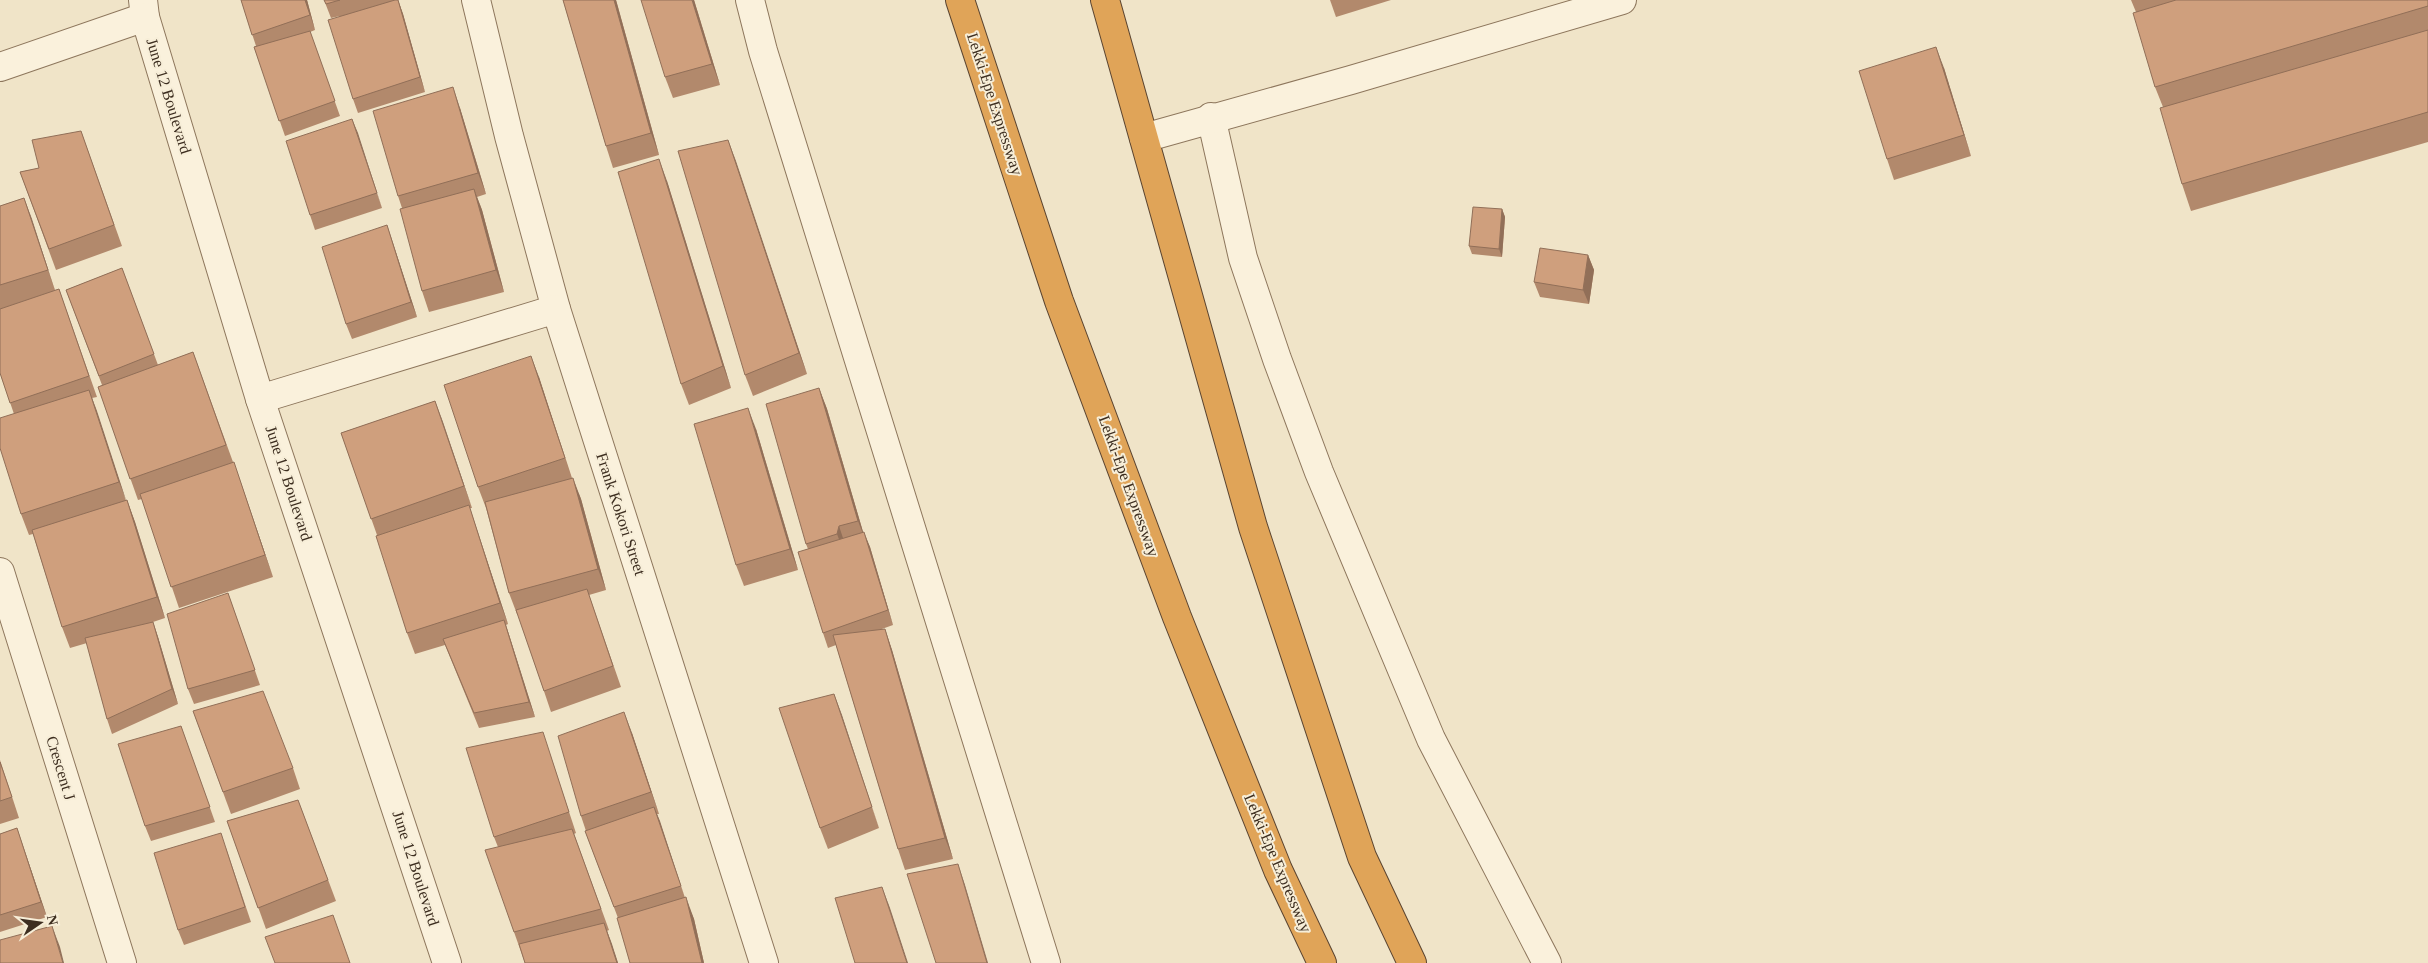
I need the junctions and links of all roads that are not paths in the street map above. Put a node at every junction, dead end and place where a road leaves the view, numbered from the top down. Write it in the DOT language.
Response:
graph roads {
  1 [pos="476,0"];
  2 [pos="750,0"];
  3 [pos="960,0"];
  4 [pos="1086,0"];
  5 [pos="1105,0"];
  6 [pos="1622,0"];
  7 [pos="144,9"];
  8 [pos="0,67"];
  9 [pos="1131,93"];
  10 [pos="1211,117"];
  11 [pos="1144,138"];
  12 [pos="556,309"];
  13 [pos="260,399"];
  14 [pos="0,572"];
  15 [pos="122,963"];
  16 [pos="447,963"];
  17 [pos="764,963"];
  18 [pos="1046,963"];
  19 [pos="1322,963"];
  20 [pos="1412,963"];
  21 [pos="1547,963"];
  1 -- 12 [label="street, Frank Kokori Street"];
  2 -- 18 [label="street"];
  3 -- 19 [label="highway, Lekki-Epe Expressway"];
  4 -- 9 [label="highway"];
  5 -- 9 [label="highway"];
  6 -- 10 [label="street"];
  7 -- 8 [label="street"];
  7 -- 13 [label="street, June 12 Boulevard"];
  9 -- 11 [label="highway"];
  10 -- 11 [label="street"];
  10 -- 21 [label="street"];
  11 -- 20 [label="highway"];
  12 -- 13 [label="street"];
  12 -- 17 [label="street, Frank Kokori Street"];
  13 -- 16 [label="street, June 12 Boulevard"];
  14 -- 15 [label="street, Crescent J"];
}
